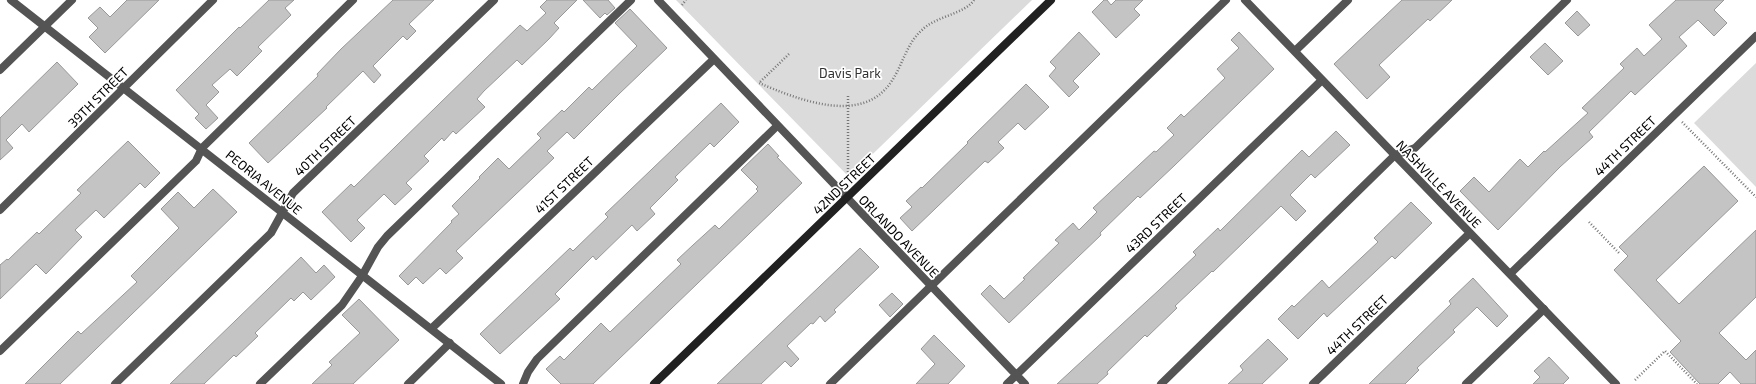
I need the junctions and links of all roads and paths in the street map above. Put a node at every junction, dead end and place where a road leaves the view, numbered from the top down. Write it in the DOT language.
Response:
graph roads {
  1 [pos="11,0"];
  2 [pos="72,0"];
  3 [pos="213,0"];
  4 [pos="353,0"];
  5 [pos="494,0"];
  6 [pos="631,0"];
  7 [pos="658,0"];
  8 [pos="686,0"];
  9 [pos="974,0"];
  10 [pos="1050,0"];
  11 [pos="1226,0"];
  12 [pos="1245,0"];
  13 [pos="1348,0"];
  14 [pos="1568,0"];
  15 [pos="682,5"];
  16 [pos="45,27"];
  17 [pos="1756,36"];
  18 [pos="1295,52"];
  19 [pos="789,54"];
  20 [pos="714,59"];
  21 [pos="0,70"];
  22 [pos="1322,80"];
  23 [pos="124,88"];
  24 [pos="848,94"];
  25 [pos="848,106"];
  26 [pos="1674,115"];
  27 [pos="777,126"];
  28 [pos="202,148"];
  29 [pos="1395,155"];
  30 [pos="848,175"];
  31 [pos="1756,197"];
  32 [pos="846,198"];
  33 [pos="0,210"];
  34 [pos="282,212"];
  35 [pos="1589,222"];
  36 [pos="1470,233"];
  37 [pos="1618,253"];
  38 [pos="1510,274"];
  39 [pos="362,276"];
  40 [pos="931,286"];
  41 [pos="1544,309"];
  42 [pos="431,329"];
  43 [pos="450,343"];
  44 [pos="0,351"];
  45 [pos="1016,375"];
  46 [pos="1635,380"];
  47 [pos="115,384"];
  48 [pos="260,384"];
  49 [pos="408,384"];
  50 [pos="501,384"];
  51 [pos="523,384"];
  52 [pos="654,384"];
  53 [pos="830,384"];
  54 [pos="1007,384"];
  55 [pos="1025,384"];
  56 [pos="1161,384"];
  57 [pos="1313,384"];
  58 [pos="1466,384"];
  59 [pos="1616,384"];
  60 [pos="1697,384"];
  1 -- 16 [label="street, PEORIA AVENUE"];
  2 -- 16 [label="street"];
  3 -- 23 [label="street, 39TH STREET"];
  4 -- 28 [label="street"];
  5 -- 34 [label="street, 40TH STREET"];
  6 -- 39 [label="street"];
  7 -- 20 [label="street, ORLANDO AVENUE"];
  8 -- 15 [label="path"];
  9 -- 25 [label="path"];
  10 -- 32 [label="street, 42ND STREET"];
  11 -- 40 [label="street"];
  12 -- 18 [label="street, NASHVILLE AVENUE"];
  13 -- 18 [label="street"];
  14 -- 29 [label="street"];
  16 -- 21 [label="street"];
  16 -- 23 [label="street, PEORIA AVENUE"];
  17 -- 26 [label="street, 44TH STREET"];
  18 -- 22 [label="street, NASHVILLE AVENUE"];
  19 -- 25 [label="path"];
  20 -- 27 [label="street, ORLANDO AVENUE"];
  20 -- 42 [label="street, 41ST STREET"];
  22 -- 29 [label="street, NASHVILLE AVENUE"];
  22 -- 45 [label="street, 43RD STREET"];
  23 -- 28 [label="street, PEORIA AVENUE"];
  23 -- 33 [label="street, 39TH STREET"];
  24 -- 25 [label="path"];
  25 -- 30 [label="path"];
  26 -- 31 [label="path"];
  26 -- 38 [label="street, 44TH STREET"];
  27 -- 32 [label="street, ORLANDO AVENUE"];
  27 -- 51 [label="street"];
  28 -- 34 [label="street, PEORIA AVENUE"];
  28 -- 44 [label="street"];
  29 -- 36 [label="street, NASHVILLE AVENUE"];
  29 -- 56 [label="street"];
  32 -- 40 [label="street, ORLANDO AVENUE"];
  32 -- 52 [label="street, 42ND STREET"];
  34 -- 39 [label="street, PEORIA AVENUE"];
  34 -- 47 [label="street, 40TH STREET"];
  35 -- 37 [label="path"];
  36 -- 38 [label="street, NASHVILLE AVENUE"];
  36 -- 57 [label="street, 44TH STREET"];
  38 -- 41 [label="street, NASHVILLE AVENUE"];
  39 -- 42 [label="street, PEORIA AVENUE"];
  39 -- 48 [label="street"];
  40 -- 45 [label="street, ORLANDO AVENUE"];
  40 -- 53 [label="street"];
  41 -- 58 [label="street"];
  41 -- 59 [label="street, NASHVILLE AVENUE"];
  42 -- 43 [label="street, PEORIA AVENUE"];
  43 -- 49 [label="street"];
  43 -- 50 [label="street, PEORIA AVENUE"];
  45 -- 54 [label="street, 43RD STREET"];
  45 -- 55 [label="street, ORLANDO AVENUE"];
  46 -- 60 [label="path"];
}
